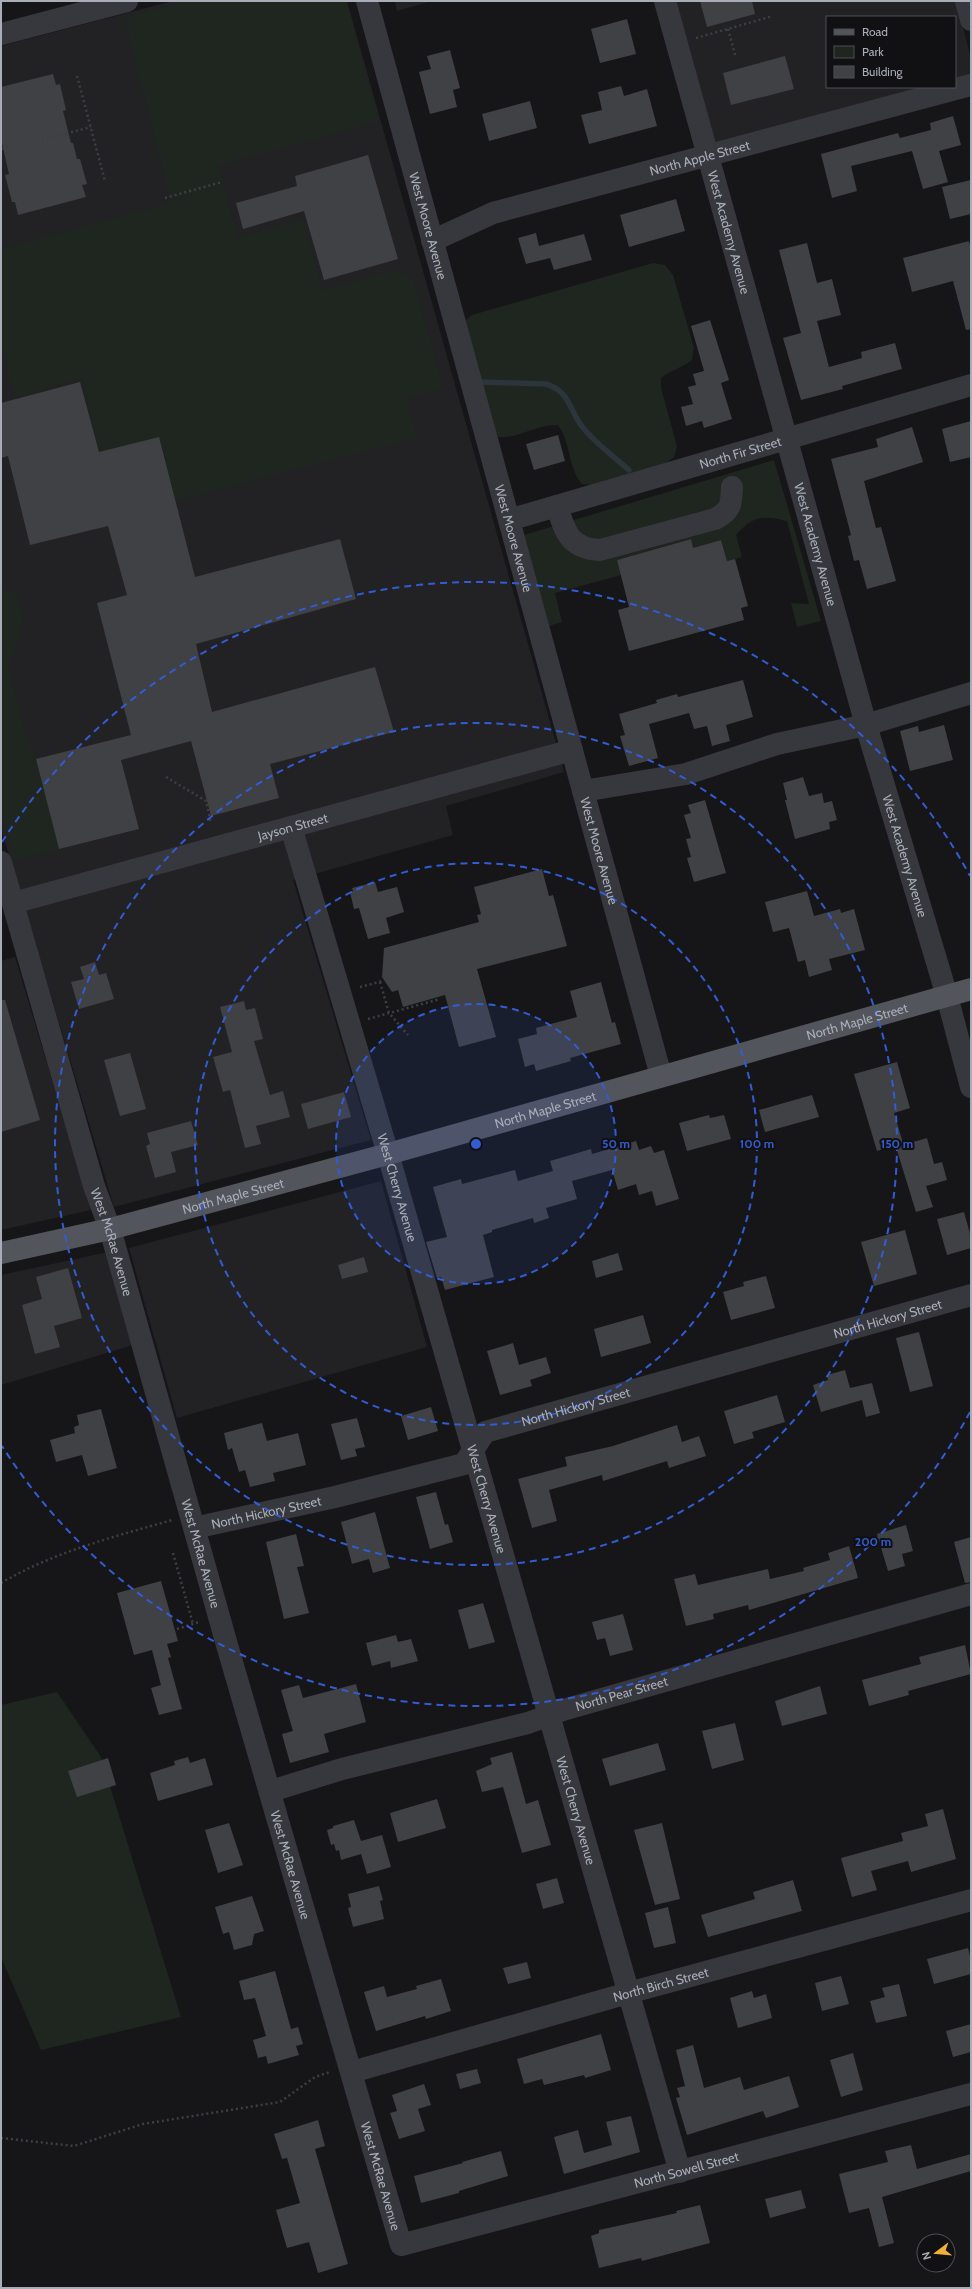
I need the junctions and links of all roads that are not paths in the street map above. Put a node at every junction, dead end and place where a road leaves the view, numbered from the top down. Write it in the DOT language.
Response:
graph roads {
  1 [pos="127,1"];
  2 [pos="367,1"];
  3 [pos="665,1"];
  4 [pos="966,1"];
  5 [pos="971,20"];
  6 [pos="1,34"];
  7 [pos="971,85"];
  8 [pos="709,156"];
  9 [pos="432,241"];
  10 [pos="971,385"];
  11 [pos="787,439"];
  12 [pos="732,487"];
  13 [pos="557,506"];
  14 [pos="509,520"];
  15 [pos="971,693"];
  16 [pos="866,725"];
  17 [pos="572,750"];
  18 [pos="583,791"];
  19 [pos="291,827"];
  20 [pos="1,862"];
  21 [pos="13,903"];
  22 [pos="971,989"];
  23 [pos="947,996"];
  24 [pos="661,1076"];
  25 [pos="971,1087"];
  26 [pos="388,1154"];
  27 [pos="110,1229"];
  28 [pos="1,1253"];
  29 [pos="971,1295"];
  30 [pos="473,1450"];
  31 [pos="192,1522"];
  32 [pos="971,1594"];
  33 [pos="549,1716"];
  34 [pos="271,1792"];
  35 [pos="971,1900"];
  36 [pos="628,1993"];
  37 [pos="351,2069"];
  38 [pos="971,2094"];
  39 [pos="680,2172"];
  40 [pos="401,2245"];
  1 -- 6 [label="street"];
  2 -- 9 [label="street, West Moore Avenue"];
  3 -- 8 [label="street, West Academy Avenue"];
  4 -- 5 [label="street"];
  7 -- 8 [label="street, North Apple Street"];
  8 -- 9 [label="street, North Apple Street"];
  8 -- 11 [label="street, West Academy Avenue"];
  9 -- 14 [label="street, West Moore Avenue"];
  10 -- 11 [label="street, North Fir Street"];
  11 -- 13 [label="street, North Fir Street"];
  11 -- 16 [label="street, West Academy Avenue"];
  12 -- 13 [label="street"];
  13 -- 14 [label="street, North Fir Street"];
  14 -- 17 [label="street, West Moore Avenue"];
  15 -- 16 [label="street"];
  16 -- 18 [label="street"];
  16 -- 23 [label="street, West Academy Avenue"];
  17 -- 18 [label="street, West Moore Avenue"];
  17 -- 19 [label="street, Jayson Street"];
  18 -- 24 [label="street, West Moore Avenue"];
  19 -- 21 [label="street, Jayson Street"];
  19 -- 26 [label="street, West Cherry Avenue"];
  20 -- 21 [label="street, West McRae Avenue"];
  21 -- 27 [label="street, West McRae Avenue"];
  22 -- 23 [label="main road, North Maple Street"];
  23 -- 24 [label="main road, North Maple Street"];
  23 -- 25 [label="street, West Academy Avenue"];
  24 -- 26 [label="main road, North Maple Street"];
  26 -- 27 [label="main road, North Maple Street"];
  26 -- 30 [label="street, West Cherry Avenue"];
  27 -- 28 [label="main road, North Maple Street"];
  27 -- 31 [label="street, West McRae Avenue"];
  29 -- 30 [label="street, North Hickory Street"];
  30 -- 31 [label="street, North Hickory Street"];
  30 -- 33 [label="street, West Cherry Avenue"];
  31 -- 34 [label="street, West McRae Avenue"];
  32 -- 33 [label="street, North Pear Street"];
  33 -- 34 [label="street, North Pear Street"];
  33 -- 36 [label="street, West Cherry Avenue"];
  34 -- 37 [label="street, West McRae Avenue"];
  35 -- 36 [label="street, North Birch Street"];
  36 -- 37 [label="street, North Birch Street"];
  36 -- 39 [label="street, West Cherry Avenue"];
  37 -- 40 [label="street, West McRae Avenue"];
  38 -- 39 [label="street, North Sowell Street"];
  39 -- 40 [label="street, North Sowell Street"];
}
